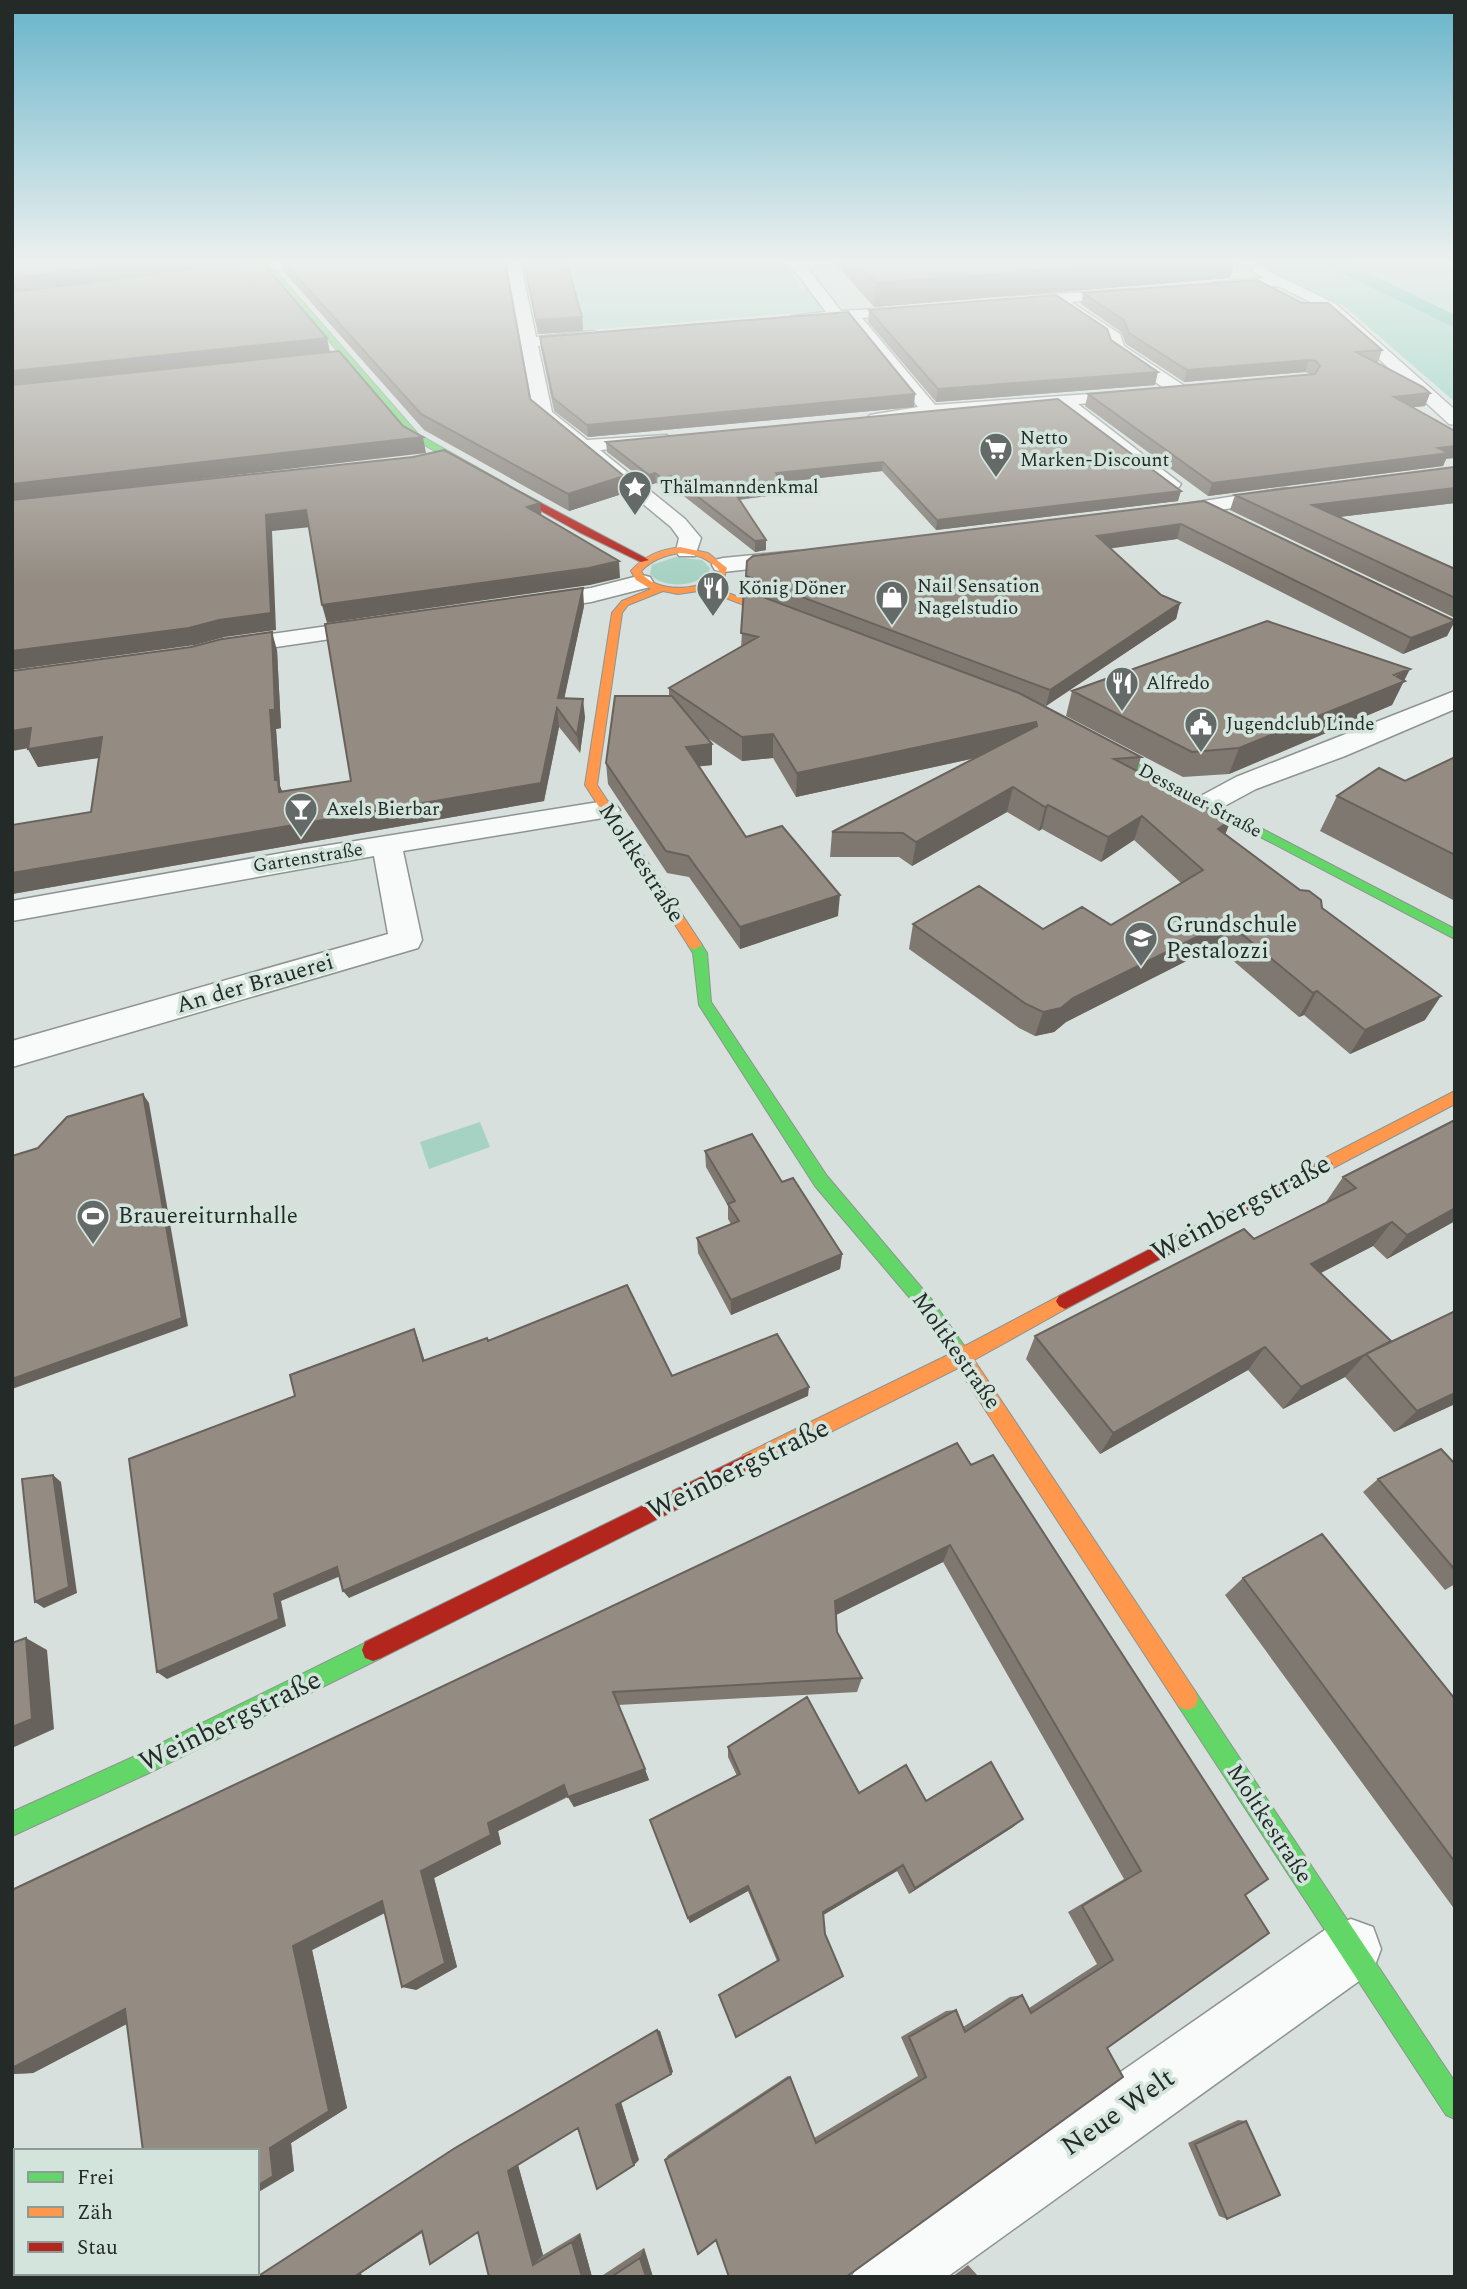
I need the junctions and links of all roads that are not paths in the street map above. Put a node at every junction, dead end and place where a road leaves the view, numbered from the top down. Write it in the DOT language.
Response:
graph roads {
  1 [pos="355,368"];
  2 [pos="534,368"];
  3 [pos="891,368"];
  4 [pos="1145,368"];
  5 [pos="1398,368"];
  6 [pos="1203,389"];
  7 [pos="1180,391"];
  8 [pos="1061,400"];
  9 [pos="930,411"];
  10 [pos="1455,420"];
  11 [pos="857,421"];
  12 [pos="680,437"];
  13 [pos="585,446"];
  14 [pos="448,457"];
  15 [pos="425,462"];
  16 [pos="1308,491"];
  17 [pos="1202,506"];
  18 [pos="1142,516"];
  19 [pos="1229,522"];
  20 [pos="688,551"];
  21 [pos="822,555"];
  22 [pos="723,565"];
  23 [pos="649,577"];
  24 [pos="706,587"];
  25 [pos="510,607"];
  26 [pos="402,622"];
  27 [pos="804,625"];
  28 [pos="198,655"];
  29 [pos="1455,699"];
  30 [pos="1080,739"];
  31 [pos="1207,804"];
  32 [pos="605,810"];
  33 [pos="387,846"];
  34 [pos="12,911"];
  35 [pos="1455,934"];
  36 [pos="12,1054"];
  37 [pos="1455,1097"];
  38 [pos="960,1358"];
  39 [pos="12,1824"];
  40 [pos="1351,1949"];
  41 [pos="1455,2106"];
  42 [pos="887,2277"];
  1 -- 14 [label="street"];
  2 -- 13 [label="street"];
  3 -- 9 [label="street"];
  4 -- 7 [label="street"];
  5 -- 10 [label="street"];
  6 -- 7 [label="street"];
  7 -- 8 [label="street"];
  8 -- 9 [label="street"];
  8 -- 17 [label="street"];
  9 -- 11 [label="street"];
  12 -- 13 [label="street"];
  13 -- 20 [label="street"];
  14 -- 15 [label="street"];
  14 -- 23 [label="street"];
  16 -- 17 [label="street"];
  17 -- 18 [label="street"];
  17 -- 19 [label="street"];
  20 -- 22 [label="street"];
  20 -- 23 [label="street"];
  21 -- 22 [label="street"];
  22 -- 24 [label="street"];
  23 -- 24 [label="street"];
  23 -- 25 [label="street"];
  23 -- 32 [label="street, Moltkestraße"];
  24 -- 27 [label="street"];
  26 -- 28 [label="street"];
  29 -- 31 [label="street"];
  30 -- 31 [label="street, Dessauer Straße"];
  31 -- 35 [label="street, Dessauer Straße"];
  32 -- 33 [label="street, Gartenstraße"];
  32 -- 38 [label="street, Moltkestraße"];
  33 -- 34 [label="street, Gartenstraße"];
  33 -- 36 [label="street, An der Brauerei"];
  37 -- 38 [label="street, Weinbergstraße"];
  38 -- 39 [label="street, Weinbergstraße"];
  38 -- 40 [label="street, Moltkestraße"];
  40 -- 41 [label="street, Moltkestraße"];
  40 -- 42 [label="street, Neue Welt"];
}
